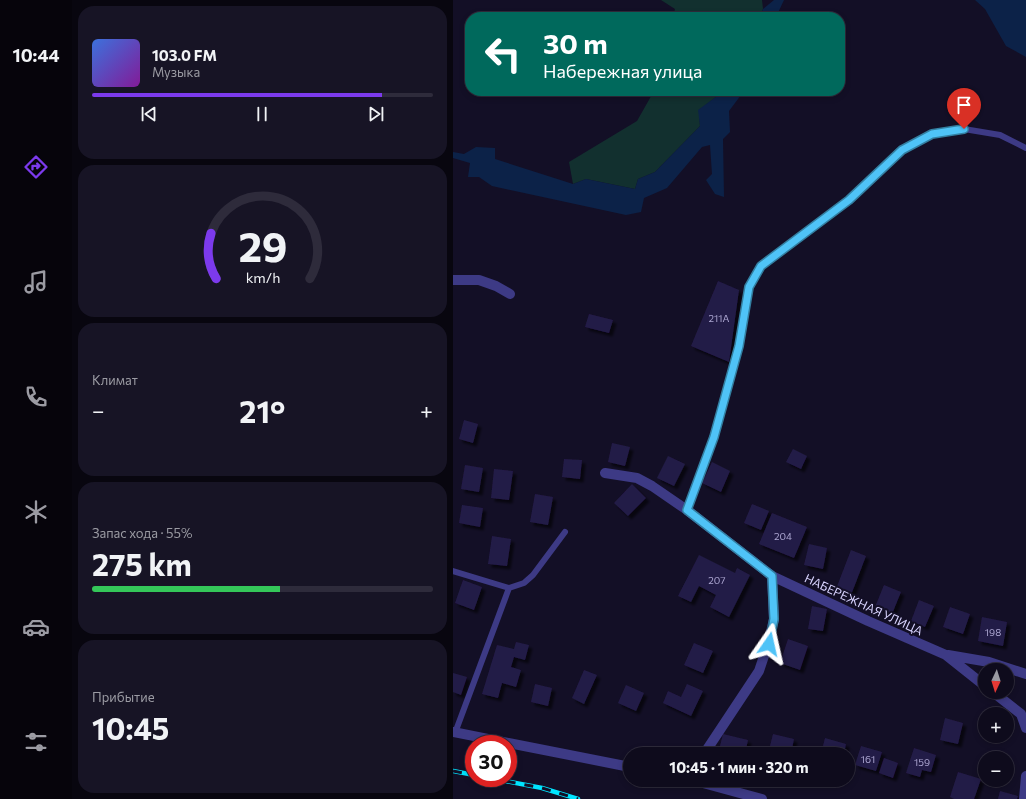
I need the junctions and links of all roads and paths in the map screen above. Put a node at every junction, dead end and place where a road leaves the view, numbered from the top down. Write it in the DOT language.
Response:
graph roads {
  1 [pos="1026,148"];
  2 [pos="453,280"];
  3 [pos="509,294"];
  4 [pos="605,473"];
  5 [pos="687,510"];
  6 [pos="565,532"];
  7 [pos="453,571"];
  8 [pos="772,576"];
  9 [pos="509,588"];
  10 [pos="946,655"];
  11 [pos="1026,674"];
  12 [pos="978,680"];
  13 [pos="1002,699"];
  14 [pos="1026,728"];
  15 [pos="454,732"];
  16 [pos="708,747"];
  17 [pos="623,766"];
  18 [pos="1026,776"];
  19 [pos="718,787"];
  20 [pos="762,799"];
  21 [pos="1024,799"];
  1 -- 5 [label="lane"];
  2 -- 3 [label="street"];
  4 -- 5 [label="street, НАБЕРЕЖНАЯ УЛИЦА"];
  5 -- 8 [label="street, НАБЕРЕЖНАЯ УЛИЦА"];
  6 -- 9 [label="lane"];
  7 -- 9 [label="lane"];
  8 -- 10 [label="street, НАБЕРЕЖНАЯ УЛИЦА"];
  8 -- 16 [label="street"];
  9 -- 15 [label="lane"];
  10 -- 11 [label="street, НАБЕРЕЖНАЯ УЛИЦА"];
  10 -- 12 [label="street, НАБЕРЕЖНАЯ УЛИЦА"];
  13 -- 14 [label="street"];
  15 -- 17 [label="street"];
  18 -- 21 [label="street"];
  19 -- 20 [label="street"];
}
